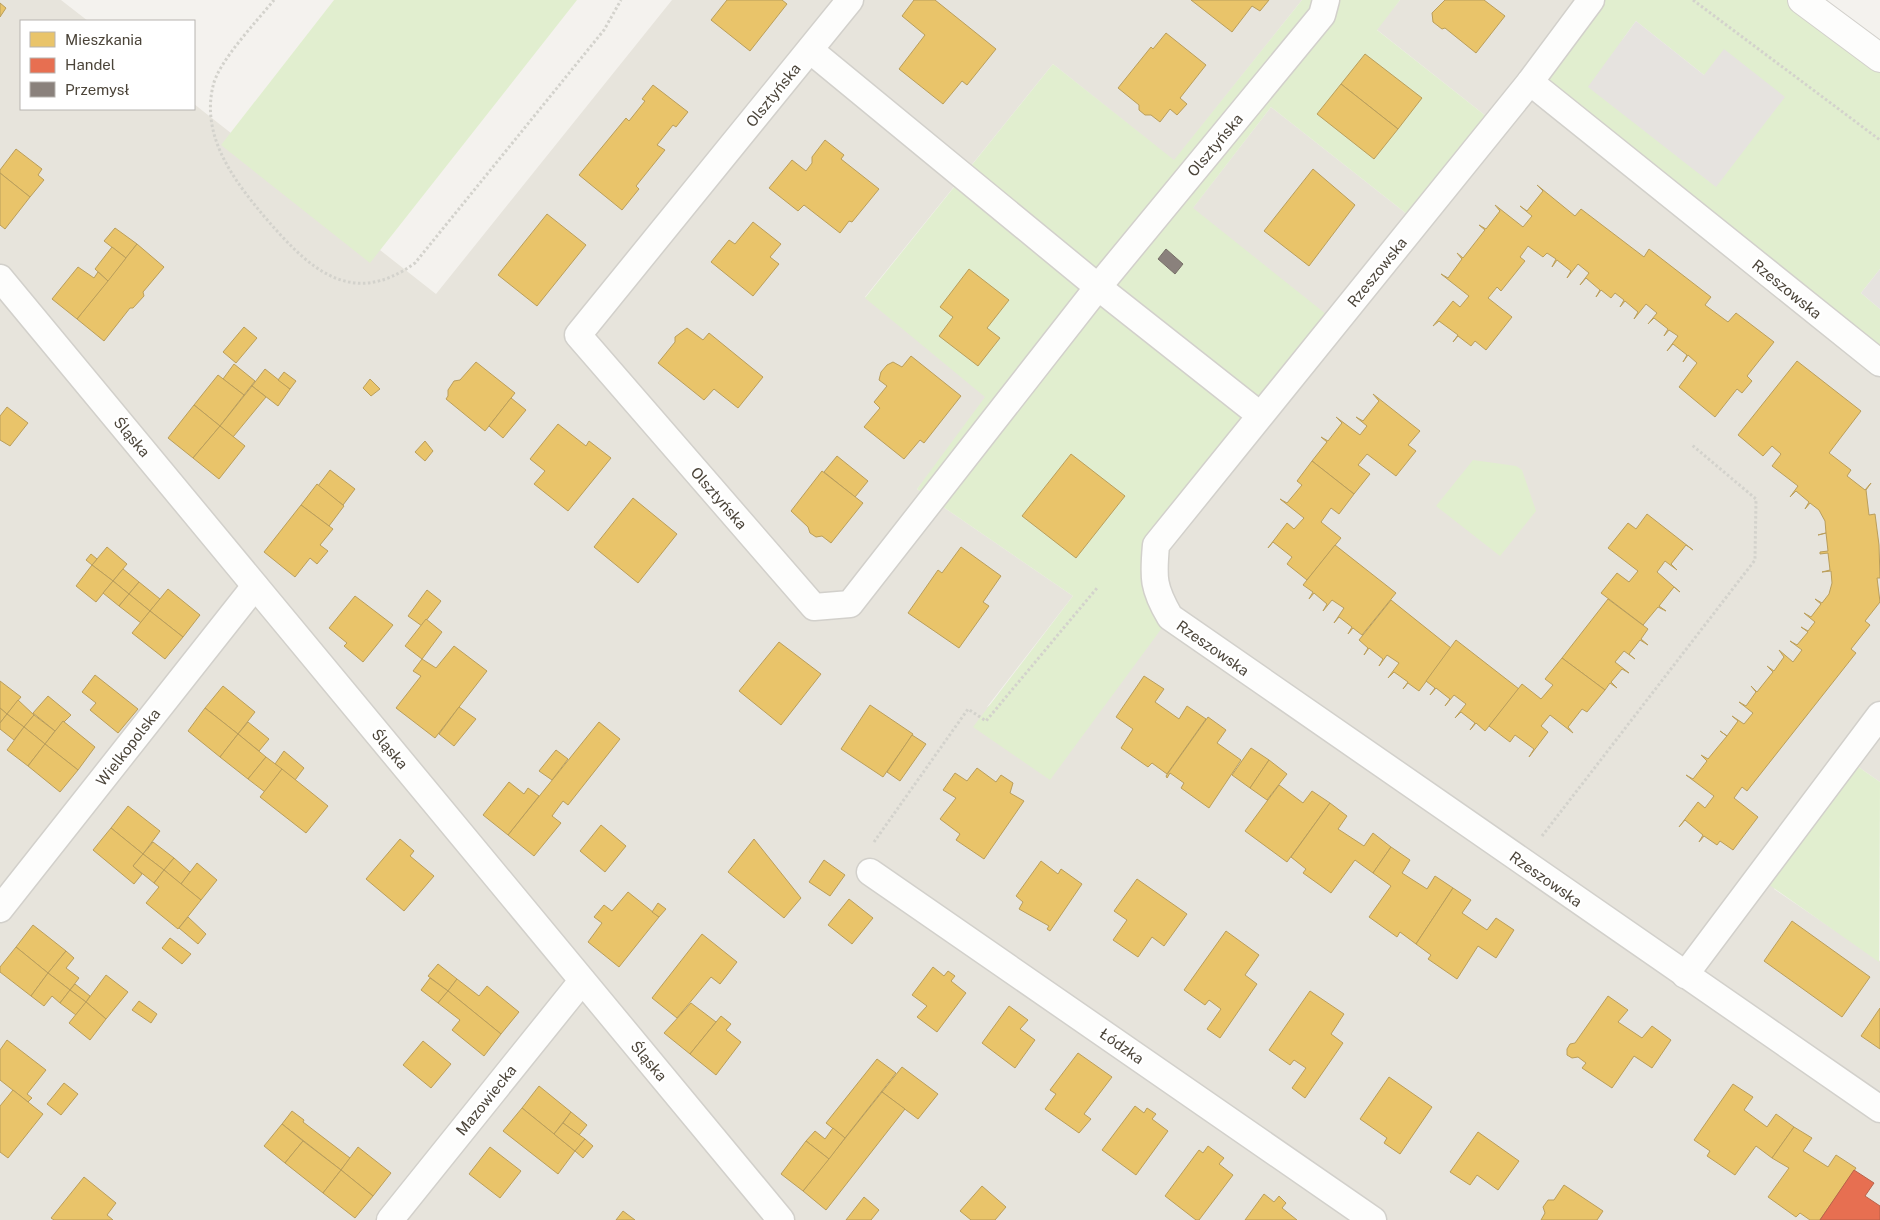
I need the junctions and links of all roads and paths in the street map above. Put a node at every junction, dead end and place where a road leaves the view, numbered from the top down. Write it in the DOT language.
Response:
graph roads {
  1 [pos="274,0"];
  2 [pos="621,0"];
  3 [pos="850,0"];
  4 [pos="1326,0"];
  5 [pos="1591,0"];
  6 [pos="1693,0"];
  7 [pos="1802,0"];
  8 [pos="810,50"];
  9 [pos="1880,58"];
  10 [pos="1530,82"];
  11 [pos="1880,140"];
  12 [pos="0,278"];
  13 [pos="1098,286"];
  14 [pos="1880,363"];
  15 [pos="1260,416"];
  16 [pos="1692,445"];
  17 [pos="255,586"];
  18 [pos="1097,588"];
  19 [pos="1880,715"];
  20 [pos="1522,862"];
  21 [pos="870,872"];
  22 [pos="0,909"];
  23 [pos="1685,975"];
  24 [pos="582,981"];
  25 [pos="1880,1110"];
  26 [pos="390,1220"];
  27 [pos="781,1220"];
  28 [pos="1373,1220"];
  1 -- 2 [label="path"];
  3 -- 8 [label="street, Olsztyńska"];
  4 -- 13 [label="street, Olsztyńska"];
  5 -- 10 [label="street, Rzeszowska"];
  6 -- 11 [label="path"];
  7 -- 9 [label="street"];
  8 -- 13 [label="street, Olsztyńska"];
  8 -- 13 [label="street, Olsztyńska"];
  10 -- 14 [label="street, Rzeszowska"];
  10 -- 15 [label="street, Rzeszowska"];
  12 -- 17 [label="street, Śląska"];
  13 -- 15 [label="street, Olsztyńska"];
  15 -- 20 [label="street, Rzeszowska"];
  16 -- 20 [label="path"];
  17 -- 22 [label="street, Wielkopolska"];
  17 -- 24 [label="street, Śląska"];
  18 -- 21 [label="path"];
  19 -- 23 [label="street"];
  20 -- 23 [label="street, Rzeszowska"];
  21 -- 28 [label="street, Łódzka"];
  23 -- 25 [label="street, Rzeszowska"];
  24 -- 26 [label="street, Mazowiecka"];
  24 -- 27 [label="street, Śląska"];
}
